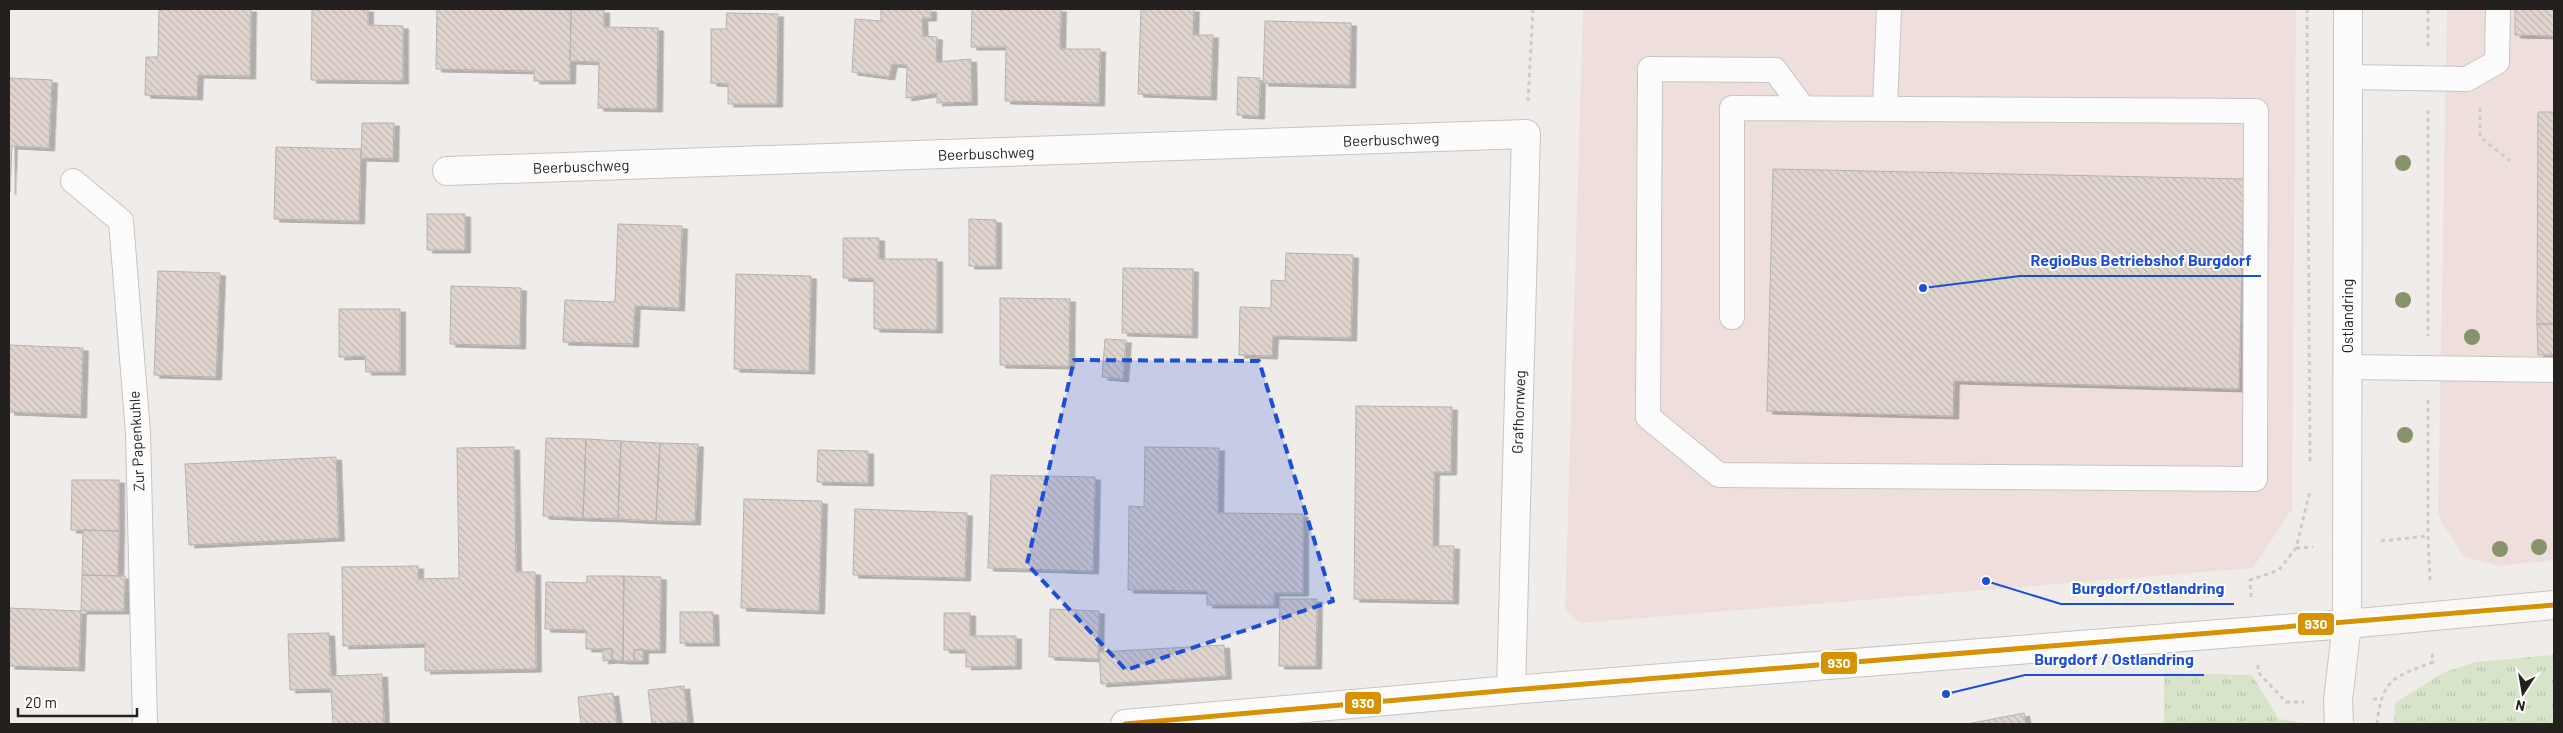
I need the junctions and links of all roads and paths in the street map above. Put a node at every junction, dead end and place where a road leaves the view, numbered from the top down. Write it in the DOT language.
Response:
graph roads {
  1 [pos="1533,9"];
  2 [pos="1889,9"];
  3 [pos="2308,9"];
  4 [pos="2348,9"];
  5 [pos="2428,9"];
  6 [pos="2498,9"];
  7 [pos="2480,72"];
  8 [pos="2349,77"];
  9 [pos="2428,79"];
  10 [pos="1803,108"];
  11 [pos="1885,108"];
  12 [pos="1526,134"];
  13 [pos="2510,161"];
  14 [pos="447,171"];
  15 [pos="73,181"];
  16 [pos="1732,317"];
  17 [pos="2348,367"];
  18 [pos="2428,368"];
  19 [pos="2554,370"];
  20 [pos="2310,465"];
  21 [pos="2310,485"];
  22 [pos="2554,605"];
  23 [pos="2432,616"];
  24 [pos="2346,624"];
  25 [pos="2254,630"];
  26 [pos="1511,690"];
  27 [pos="2381,699"];
  28 [pos="2338,712"];
  29 [pos="145,724"];
  30 [pos="1125,724"];
  31 [pos="2377,724"];
  1 -- 12 [label="path"];
  2 -- 11 [label="lane"];
  3 -- 20 [label="path"];
  4 -- 8 [label="street, Ostlandring"];
  5 -- 9 [label="path"];
  6 -- 7 [label="lane"];
  7 -- 9 [label="lane"];
  7 -- 13 [label="path"];
  8 -- 9 [label="lane"];
  8 -- 17 [label="street, Ostlandring"];
  9 -- 18 [label="path"];
  10 -- 11 [label="lane"];
  10 -- 11 [label="lane"];
  10 -- 16 [label="lane"];
  12 -- 14 [label="street, Beerbuschweg"];
  12 -- 26 [label="street, Grafhornweg"];
  15 -- 29 [label="lane, Zur Papenkuhle"];
  17 -- 18 [label="lane"];
  17 -- 24 [label="street, Ostlandring"];
  18 -- 19 [label="lane"];
  18 -- 23 [label="path"];
  21 -- 25 [label="path"];
  22 -- 23 [label="street"];
  23 -- 24 [label="street"];
  23 -- 27 [label="path"];
  24 -- 25 [label="street"];
  24 -- 28 [label="street"];
  25 -- 26 [label="street"];
  25 -- 28 [label="path"];
  26 -- 30 [label="street"];
  27 -- 28 [label="path"];
  27 -- 31 [label="path"];
}
